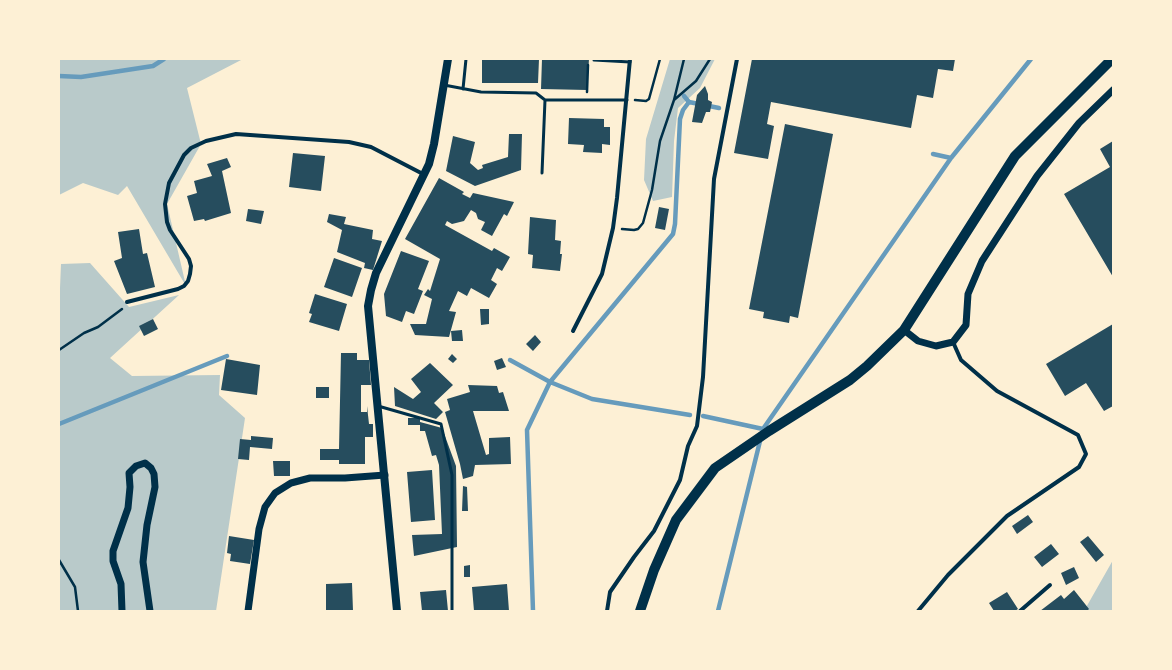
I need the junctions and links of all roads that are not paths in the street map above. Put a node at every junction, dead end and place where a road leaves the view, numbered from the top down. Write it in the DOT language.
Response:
graph roads {
  1 [pos="448,59"];
  2 [pos="466,59"];
  3 [pos="737,59"];
  4 [pos="1112,59"];
  5 [pos="594,60"];
  6 [pos="630,60"];
  7 [pos="443,85"];
  8 [pos="463,89"];
  9 [pos="1113,90"];
  10 [pos="545,100"];
  11 [pos="627,100"];
  12 [pos="423,174"];
  13 [pos="542,174"];
  14 [pos="127,302"];
  15 [pos="904,330"];
  16 [pos="573,331"];
  17 [pos="953,342"];
  18 [pos="378,406"];
  19 [pos="385,475"];
  20 [pos="1050,585"];
  21 [pos="122,611"];
  22 [pos="150,611"];
  23 [pos="248,611"];
  24 [pos="397,611"];
  25 [pos="452,611"];
  26 [pos="607,611"];
  27 [pos="640,611"];
  28 [pos="918,611"];
  29 [pos="1020,611"];
  1 -- 7 [label="main road"];
  2 -- 8 [label="lane"];
  3 -- 26 [label="street"];
  4 -- 15 [label="main road"];
  5 -- 6 [label="lane"];
  6 -- 11 [label="street"];
  7 -- 8 [label="lane"];
  7 -- 12 [label="main road"];
  8 -- 10 [label="lane"];
  9 -- 17 [label="street"];
  10 -- 11 [label="lane"];
  10 -- 13 [label="lane"];
  11 -- 16 [label="street"];
  12 -- 14 [label="street"];
  12 -- 18 [label="main road"];
  15 -- 17 [label="street"];
  15 -- 27 [label="main road"];
  17 -- 28 [label="street"];
  18 -- 19 [label="main road"];
  18 -- 25 [label="lane"];
  19 -- 23 [label="street"];
  19 -- 24 [label="main road"];
  20 -- 29 [label="street"];
  21 -- 22 [label="street"];
}
